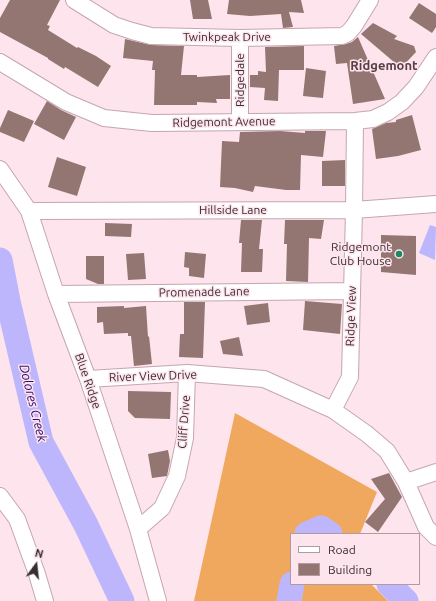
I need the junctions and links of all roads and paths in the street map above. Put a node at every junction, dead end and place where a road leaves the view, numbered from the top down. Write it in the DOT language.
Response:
graph roads {
  1 [pos="74,0"];
  2 [pos="370,0"];
  3 [pos="240,38"];
  4 [pos="436,57"];
  5 [pos="2,68"];
  6 [pos="355,121"];
  7 [pos="240,122"];
  8 [pos="0,169"];
  9 [pos="436,204"];
  10 [pos="354,210"];
  11 [pos="29,211"];
  12 [pos="352,291"];
  13 [pos="56,294"];
  14 [pos="187,373"];
  15 [pos="88,379"];
  16 [pos="333,410"];
  17 [pos="436,472"];
  18 [pos="406,482"];
  19 [pos="0,496"];
  20 [pos="138,529"];
  21 [pos="436,536"];
  22 [pos="45,601"];
  23 [pos="158,601"];
  1 -- 3 [label="street, Twinkpeak Drive"];
  2 -- 3 [label="street, Twinkpeak Drive"];
  3 -- 7 [label="street, Ridgedale"];
  4 -- 6 [label="street, Ridgemont Avenue"];
  5 -- 7 [label="street, Ridgemont Avenue"];
  6 -- 7 [label="street, Ridgemont Avenue"];
  6 -- 10 [label="street, Ridge View"];
  8 -- 11 [label="street, Blue Ridge"];
  9 -- 10 [label="street, Hillside Lane"];
  10 -- 11 [label="street, Hillside Lane"];
  10 -- 12 [label="street, Ridge View"];
  11 -- 13 [label="street, Blue Ridge"];
  12 -- 13 [label="street, Promenade Lane"];
  12 -- 16 [label="street, Ridge View"];
  13 -- 15 [label="street, Blue Ridge"];
  14 -- 15 [label="street, River View Drive"];
  14 -- 16 [label="street, River View Drive"];
  14 -- 20 [label="street, Cliff Drive"];
  15 -- 20 [label="street, Blue Ridge"];
  16 -- 18 [label="street, River View Drive"];
  17 -- 18 [label="street"];
  18 -- 21 [label="street, River View Drive"];
  19 -- 22 [label="street"];
  20 -- 23 [label="street, Blue Ridge"];
}
